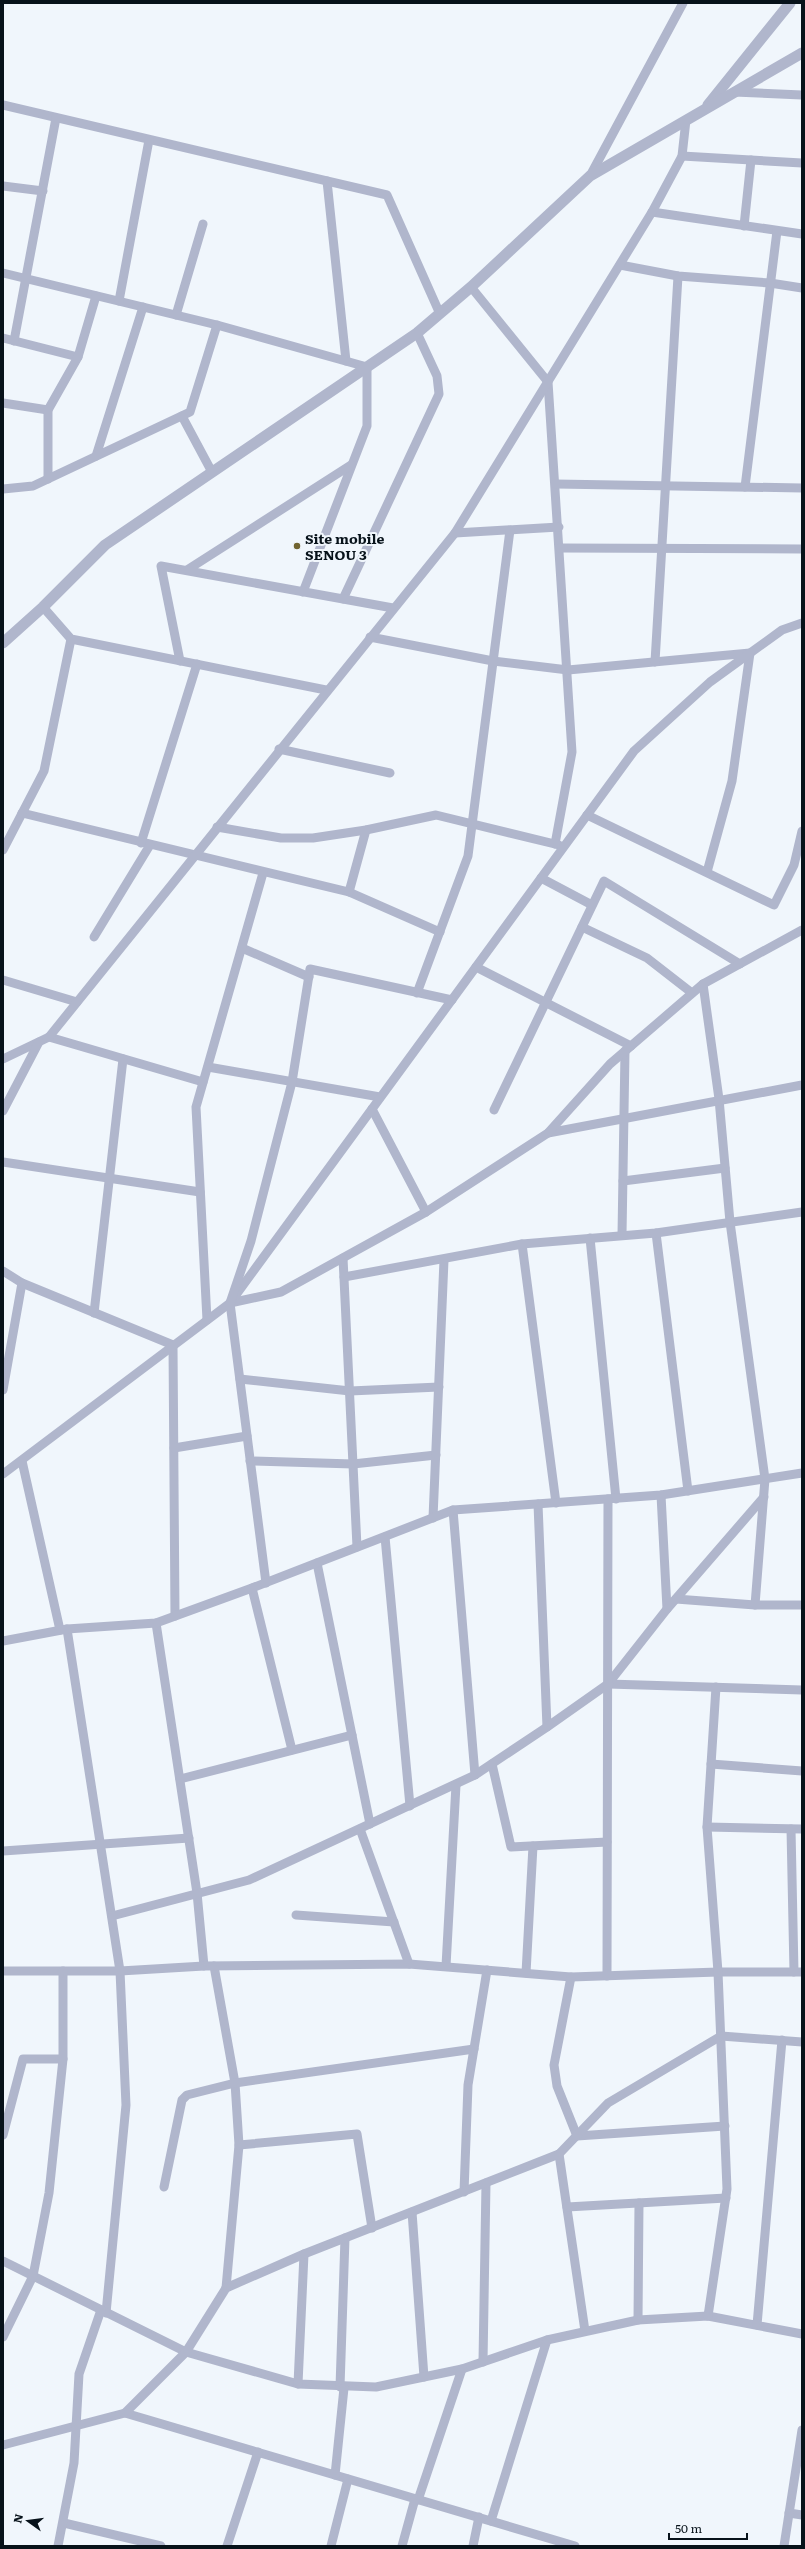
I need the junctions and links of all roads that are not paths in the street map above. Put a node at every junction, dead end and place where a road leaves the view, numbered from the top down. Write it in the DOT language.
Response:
graph roads {
  1 [pos="683,3"];
  2 [pos="790,3"];
  3 [pos="802,53"];
  4 [pos="734,92"];
  5 [pos="802,95"];
  6 [pos="3,105"];
  7 [pos="703,111"];
  8 [pos="56,118"];
  9 [pos="686,120"];
  10 [pos="149,140"];
  11 [pos="682,156"];
  12 [pos="751,160"];
  13 [pos="802,163"];
  14 [pos="590,176"];
  15 [pos="327,182"];
  16 [pos="3,186"];
  17 [pos="42,191"];
  18 [pos="652,212"];
  19 [pos="203,224"];
  20 [pos="744,226"];
  21 [pos="777,230"];
  22 [pos="802,234"];
  23 [pos="620,265"];
  24 [pos="3,273"];
  25 [pos="678,276"];
  26 [pos="26,279"];
  27 [pos="770,282"];
  28 [pos="471,287"];
  29 [pos="802,288"];
  30 [pos="96,296"];
  31 [pos="119,301"];
  32 [pos="143,307"];
  33 [pos="440,314"];
  34 [pos="176,315"];
  35 [pos="217,325"];
  36 [pos="417,333"];
  37 [pos="3,338"];
  38 [pos="14,341"];
  39 [pos="78,357"];
  40 [pos="346,361"];
  41 [pos="367,367"];
  42 [pos="548,382"];
  43 [pos="3,403"];
  44 [pos="48,410"];
  45 [pos="182,416"];
  46 [pos="96,456"];
  47 [pos="351,465"];
  48 [pos="212,472"];
  49 [pos="48,479"];
  50 [pos="556,484"];
  51 [pos="666,486"];
  52 [pos="745,487"];
  53 [pos="802,488"];
  54 [pos="3,489"];
  55 [pos="559,527"];
  56 [pos="510,530"];
  57 [pos="455,533"];
  58 [pos="560,548"];
  59 [pos="662,548"];
  60 [pos="802,549"];
  61 [pos="187,570"];
  62 [pos="303,592"];
  63 [pos="343,599"];
  64 [pos="43,607"];
  65 [pos="393,608"];
  66 [pos="802,623"];
  67 [pos="370,637"];
  68 [pos="72,639"];
  69 [pos="3,643"];
  70 [pos="750,653"];
  71 [pos="180,661"];
  72 [pos="493,661"];
  73 [pos="655,662"];
  74 [pos="197,664"];
  75 [pos="568,670"];
  76 [pos="326,690"];
  77 [pos="279,750"];
  78 [pos="390,773"];
  79 [pos="22,813"];
  80 [pos="587,815"];
  81 [pos="472,825"];
  82 [pos="217,827"];
  83 [pos="366,830"];
  84 [pos="802,831"];
  85 [pos="146,844"];
  86 [pos="555,844"];
  87 [pos="565,846"];
  88 [pos="3,850"];
  89 [pos="194,856"];
  90 [pos="263,872"];
  91 [pos="707,872"];
  92 [pos="541,878"];
  93 [pos="349,892"];
  94 [pos="592,906"];
  95 [pos="582,927"];
  96 [pos="802,930"];
  97 [pos="440,932"];
  98 [pos="94,938"];
  99 [pos="242,948"];
  100 [pos="740,964"];
  101 [pos="476,967"];
  102 [pos="309,977"];
  103 [pos="3,980"];
  104 [pos="703,984"];
  105 [pos="417,993"];
  106 [pos="692,993"];
  107 [pos="452,1000"];
  108 [pos="77,1002"];
  109 [pos="546,1002"];
  110 [pos="50,1037"];
  111 [pos="39,1042"];
  112 [pos="628,1049"];
  113 [pos="3,1059"];
  114 [pos="123,1059"];
  115 [pos="208,1067"];
  116 [pos="203,1082"];
  117 [pos="292,1082"];
  118 [pos="802,1085"];
  119 [pos="380,1097"];
  120 [pos="719,1099"];
  121 [pos="372,1109"];
  122 [pos="494,1110"];
  123 [pos="3,1111"];
  124 [pos="624,1119"];
  125 [pos="548,1133"];
  126 [pos="3,1162"];
  127 [pos="725,1168"];
  128 [pos="110,1178"];
  129 [pos="623,1181"];
  130 [pos="200,1192"];
  131 [pos="426,1212"];
  132 [pos="802,1212"];
  133 [pos="730,1222"];
  134 [pos="656,1233"];
  135 [pos="622,1235"];
  136 [pos="590,1238"];
  137 [pos="522,1244"];
  138 [pos="343,1258"];
  139 [pos="444,1260"];
  140 [pos="3,1272"];
  141 [pos="344,1278"];
  142 [pos="22,1283"];
  143 [pos="230,1303"];
  144 [pos="94,1312"];
  145 [pos="207,1320"];
  146 [pos="173,1345"];
  147 [pos="240,1379"];
  148 [pos="439,1387"];
  149 [pos="3,1390"];
  150 [pos="350,1391"];
  151 [pos="247,1436"];
  152 [pos="174,1448"];
  153 [pos="436,1455"];
  154 [pos="22,1461"];
  155 [pos="250,1461"];
  156 [pos="353,1464"];
  157 [pos="3,1474"];
  158 [pos="802,1474"];
  159 [pos="765,1479"];
  160 [pos="688,1491"];
  161 [pos="661,1495"];
  162 [pos="764,1497"];
  163 [pos="612,1499"];
  164 [pos="556,1503"];
  165 [pos="538,1504"];
  166 [pos="453,1510"];
  167 [pos="433,1518"];
  168 [pos="385,1537"];
  169 [pos="357,1548"];
  170 [pos="317,1563"];
  171 [pos="266,1583"];
  172 [pos="252,1588"];
  173 [pos="676,1599"];
  174 [pos="755,1605"];
  175 [pos="802,1605"];
  176 [pos="667,1609"];
  177 [pos="175,1616"];
  178 [pos="156,1623"];
  179 [pos="63,1629"];
  180 [pos="3,1641"];
  181 [pos="608,1684"];
  182 [pos="716,1687"];
  183 [pos="802,1690"];
  184 [pos="547,1727"];
  185 [pos="352,1735"];
  186 [pos="292,1750"];
  187 [pos="492,1764"];
  188 [pos="711,1764"];
  189 [pos="802,1771"];
  190 [pos="475,1775"];
  191 [pos="180,1779"];
  192 [pos="456,1785"];
  193 [pos="410,1806"];
  194 [pos="370,1824"];
  195 [pos="707,1827"];
  196 [pos="360,1829"];
  197 [pos="791,1829"];
  198 [pos="802,1829"];
  199 [pos="189,1838"];
  200 [pos="607,1842"];
  201 [pos="101,1844"];
  202 [pos="533,1846"];
  203 [pos="3,1851"];
  204 [pos="197,1893"];
  205 [pos="296,1915"];
  206 [pos="112,1916"];
  207 [pos="394,1922"];
  208 [pos="409,1964"];
  209 [pos="204,1966"];
  210 [pos="214,1966"];
  211 [pos="446,1966"];
  212 [pos="487,1970"];
  213 [pos="3,1971"];
  214 [pos="63,1971"];
  215 [pos="120,1971"];
  216 [pos="526,1972"];
  217 [pos="718,1972"];
  218 [pos="798,1972"];
  219 [pos="607,1976"];
  220 [pos="571,1978"];
  221 [pos="720,2036"];
  222 [pos="782,2040"];
  223 [pos="802,2042"];
  224 [pos="474,2049"];
  225 [pos="63,2059"];
  226 [pos="235,2083"];
  227 [pos="725,2126"];
  228 [pos="3,2135"];
  229 [pos="577,2136"];
  230 [pos="239,2145"];
  231 [pos="559,2154"];
  232 [pos="486,2183"];
  233 [pos="164,2187"];
  234 [pos="464,2192"];
  235 [pos="726,2198"];
  236 [pos="639,2203"];
  237 [pos="567,2207"];
  238 [pos="412,2212"];
  239 [pos="372,2228"];
  240 [pos="345,2238"];
  241 [pos="304,2254"];
  242 [pos="3,2261"];
  243 [pos="33,2276"];
  244 [pos="226,2288"];
  245 [pos="104,2311"];
  246 [pos="708,2316"];
  247 [pos="638,2320"];
  248 [pos="757,2325"];
  249 [pos="585,2331"];
  250 [pos="802,2334"];
  251 [pos="3,2337"];
  252 [pos="547,2340"];
  253 [pos="186,2352"];
  254 [pos="483,2362"];
  255 [pos="462,2369"];
  256 [pos="424,2377"];
  257 [pos="298,2384"];
  258 [pos="342,2388"];
  259 [pos="125,2413"];
  260 [pos="76,2426"];
  261 [pos="802,2430"];
  262 [pos="3,2445"];
  263 [pos="258,2452"];
  264 [pos="335,2475"];
  265 [pos="348,2479"];
  266 [pos="417,2499"];
  267 [pos="789,2513"];
  268 [pos="802,2515"];
  269 [pos="479,2518"];
  270 [pos="491,2521"];
  271 [pos="64,2523"];
  272 [pos="58,2546"];
  273 [pos="161,2546"];
  274 [pos="227,2546"];
  275 [pos="331,2546"];
  276 [pos="402,2546"];
  277 [pos="473,2546"];
  278 [pos="575,2546"];
  279 [pos="784,2546"];
  1 -- 14 [label="street"];
  2 -- 7 [label="street"];
  3 -- 4 [label="street"];
  4 -- 5 [label="street"];
  4 -- 7 [label="street"];
  6 -- 8 [label="street"];
  7 -- 9 [label="street"];
  8 -- 10 [label="street"];
  8 -- 17 [label="street"];
  9 -- 11 [label="street"];
  9 -- 14 [label="street"];
  10 -- 15 [label="street"];
  10 -- 31 [label="street"];
  11 -- 12 [label="street"];
  11 -- 18 [label="street"];
  12 -- 13 [label="street"];
  12 -- 20 [label="street"];
  14 -- 28 [label="street"];
  15 -- 33 [label="street"];
  15 -- 40 [label="street"];
  16 -- 17 [label="street"];
  17 -- 26 [label="street"];
  18 -- 20 [label="street"];
  18 -- 23 [label="street"];
  19 -- 34 [label="street"];
  20 -- 21 [label="street"];
  21 -- 22 [label="street"];
  21 -- 27 [label="street"];
  23 -- 25 [label="street"];
  23 -- 42 [label="street"];
  24 -- 26 [label="street"];
  25 -- 27 [label="street"];
  25 -- 51 [label="street"];
  26 -- 30 [label="street"];
  26 -- 38 [label="street"];
  27 -- 29 [label="street"];
  27 -- 52 [label="street"];
  28 -- 33 [label="street"];
  28 -- 42 [label="street"];
  30 -- 31 [label="street"];
  30 -- 39 [label="street"];
  31 -- 32 [label="street"];
  32 -- 34 [label="street"];
  32 -- 46 [label="street"];
  33 -- 36 [label="street"];
  34 -- 35 [label="street"];
  35 -- 40 [label="street"];
  35 -- 45 [label="street"];
  36 -- 41 [label="street"];
  36 -- 63 [label="street"];
  37 -- 38 [label="street"];
  38 -- 39 [label="street"];
  39 -- 44 [label="street"];
  40 -- 41 [label="street"];
  41 -- 47 [label="street"];
  41 -- 48 [label="street"];
  42 -- 50 [label="street"];
  42 -- 57 [label="street"];
  43 -- 44 [label="street"];
  44 -- 49 [label="street"];
  45 -- 46 [label="street"];
  45 -- 48 [label="street"];
  46 -- 49 [label="street"];
  47 -- 61 [label="street"];
  47 -- 62 [label="street"];
  48 -- 64 [label="street"];
  49 -- 54 [label="street"];
  50 -- 51 [label="street"];
  50 -- 55 [label="street"];
  51 -- 52 [label="street"];
  51 -- 59 [label="street"];
  52 -- 53 [label="street"];
  55 -- 56 [label="street"];
  55 -- 58 [label="street"];
  56 -- 57 [label="street"];
  56 -- 72 [label="street"];
  57 -- 65 [label="street"];
  58 -- 59 [label="street"];
  58 -- 75 [label="street"];
  59 -- 60 [label="street"];
  59 -- 73 [label="street"];
  61 -- 62 [label="street"];
  61 -- 71 [label="street"];
  62 -- 63 [label="street"];
  63 -- 65 [label="street"];
  64 -- 68 [label="street"];
  64 -- 69 [label="street"];
  65 -- 67 [label="street"];
  66 -- 70 [label="street"];
  67 -- 72 [label="street"];
  67 -- 76 [label="street"];
  68 -- 71 [label="street"];
  68 -- 79 [label="street"];
  70 -- 73 [label="street"];
  70 -- 80 [label="street"];
  70 -- 91 [label="street"];
  71 -- 74 [label="street"];
  72 -- 75 [label="street"];
  72 -- 81 [label="street"];
  73 -- 75 [label="street"];
  74 -- 76 [label="street"];
  74 -- 85 [label="street"];
  75 -- 86 [label="street"];
  76 -- 77 [label="street"];
  77 -- 78 [label="street"];
  77 -- 82 [label="street"];
  79 -- 85 [label="street"];
  79 -- 88 [label="street"];
  80 -- 87 [label="street"];
  80 -- 91 [label="street"];
  81 -- 83 [label="street"];
  81 -- 86 [label="street"];
  81 -- 97 [label="street"];
  82 -- 83 [label="street"];
  82 -- 89 [label="street"];
  83 -- 93 [label="street"];
  84 -- 91 [label="street"];
  85 -- 89 [label="street"];
  85 -- 98 [label="street"];
  86 -- 87 [label="street"];
  87 -- 92 [label="street"];
  89 -- 90 [label="street"];
  89 -- 108 [label="street"];
  90 -- 93 [label="street"];
  90 -- 99 [label="street"];
  92 -- 94 [label="street"];
  92 -- 101 [label="street"];
  93 -- 97 [label="street"];
  94 -- 95 [label="street"];
  94 -- 100 [label="street"];
  95 -- 106 [label="street"];
  95 -- 109 [label="street"];
  96 -- 100 [label="street"];
  97 -- 105 [label="street"];
  99 -- 102 [label="street"];
  99 -- 115 [label="street"];
  100 -- 104 [label="street"];
  101 -- 107 [label="street"];
  101 -- 109 [label="street"];
  102 -- 105 [label="street"];
  102 -- 117 [label="street"];
  103 -- 108 [label="street"];
  104 -- 106 [label="street"];
  104 -- 120 [label="street"];
  105 -- 107 [label="street"];
  106 -- 112 [label="street"];
  107 -- 119 [label="street"];
  108 -- 110 [label="street"];
  109 -- 112 [label="street"];
  109 -- 122 [label="street"];
  110 -- 111 [label="street"];
  110 -- 114 [label="street"];
  111 -- 113 [label="street"];
  111 -- 123 [label="street"];
  112 -- 124 [label="street"];
  112 -- 125 [label="street"];
  114 -- 116 [label="street"];
  114 -- 128 [label="street"];
  115 -- 116 [label="street"];
  115 -- 117 [label="street"];
  116 -- 130 [label="street"];
  117 -- 119 [label="street"];
  117 -- 143 [label="street"];
  118 -- 120 [label="street"];
  119 -- 121 [label="street"];
  120 -- 124 [label="street"];
  120 -- 127 [label="street"];
  121 -- 131 [label="street"];
  121 -- 143 [label="street"];
  124 -- 125 [label="street"];
  124 -- 129 [label="street"];
  125 -- 131 [label="street"];
  126 -- 128 [label="street"];
  127 -- 129 [label="street"];
  127 -- 133 [label="street"];
  128 -- 130 [label="street"];
  128 -- 144 [label="street"];
  129 -- 135 [label="street"];
  130 -- 145 [label="street"];
  131 -- 138 [label="street"];
  132 -- 133 [label="street"];
  133 -- 134 [label="street"];
  133 -- 159 [label="street"];
  134 -- 135 [label="street"];
  134 -- 160 [label="street"];
  135 -- 136 [label="street"];
  136 -- 137 [label="street"];
  136 -- 163 [label="street"];
  137 -- 139 [label="street"];
  137 -- 164 [label="street"];
  138 -- 141 [label="street"];
  138 -- 143 [label="street"];
  139 -- 141 [label="street"];
  139 -- 148 [label="street"];
  140 -- 142 [label="street"];
  141 -- 150 [label="street"];
  142 -- 144 [label="street"];
  142 -- 149 [label="street"];
  143 -- 145 [label="street"];
  143 -- 147 [label="street"];
  144 -- 146 [label="street"];
  145 -- 146 [label="street"];
  146 -- 152 [label="street"];
  146 -- 154 [label="street"];
  147 -- 150 [label="street"];
  147 -- 151 [label="street"];
  148 -- 150 [label="street"];
  148 -- 153 [label="street"];
  150 -- 156 [label="street"];
  151 -- 152 [label="street"];
  151 -- 155 [label="street"];
  152 -- 177 [label="street"];
  153 -- 156 [label="street"];
  153 -- 167 [label="street"];
  154 -- 157 [label="street"];
  154 -- 179 [label="street"];
  155 -- 156 [label="street"];
  155 -- 171 [label="street"];
  156 -- 169 [label="street"];
  158 -- 159 [label="street"];
  159 -- 160 [label="street"];
  159 -- 162 [label="street"];
  160 -- 161 [label="street"];
  161 -- 163 [label="street"];
  161 -- 176 [label="street"];
  162 -- 173 [label="street"];
  162 -- 174 [label="street"];
  163 -- 164 [label="street"];
  163 -- 181 [label="street"];
  164 -- 165 [label="street"];
  165 -- 166 [label="street"];
  165 -- 184 [label="street"];
  166 -- 167 [label="street"];
  166 -- 190 [label="street"];
  167 -- 168 [label="street"];
  168 -- 169 [label="street"];
  168 -- 193 [label="street"];
  169 -- 170 [label="street"];
  170 -- 171 [label="street"];
  170 -- 185 [label="street"];
  171 -- 172 [label="street"];
  172 -- 177 [label="street"];
  172 -- 186 [label="street"];
  173 -- 174 [label="street"];
  173 -- 176 [label="street"];
  174 -- 175 [label="street"];
  176 -- 181 [label="street"];
  177 -- 178 [label="street"];
  178 -- 179 [label="street"];
  178 -- 191 [label="street"];
  179 -- 180 [label="street"];
  179 -- 201 [label="street"];
  181 -- 182 [label="street"];
  181 -- 184 [label="street"];
  181 -- 200 [label="street"];
  182 -- 183 [label="street"];
  182 -- 188 [label="street"];
  184 -- 187 [label="street"];
  185 -- 186 [label="street"];
  185 -- 194 [label="street"];
  186 -- 191 [label="street"];
  187 -- 190 [label="street"];
  187 -- 202 [label="street"];
  188 -- 189 [label="street"];
  188 -- 195 [label="street"];
  190 -- 192 [label="street"];
  191 -- 199 [label="street"];
  192 -- 193 [label="street"];
  192 -- 211 [label="street"];
  193 -- 194 [label="street"];
  194 -- 196 [label="street"];
  195 -- 197 [label="street"];
  195 -- 217 [label="street"];
  196 -- 204 [label="street"];
  196 -- 207 [label="street"];
  197 -- 198 [label="street"];
  197 -- 218 [label="street"];
  199 -- 201 [label="street"];
  199 -- 204 [label="street"];
  200 -- 202 [label="street"];
  200 -- 219 [label="street"];
  201 -- 203 [label="street"];
  201 -- 206 [label="street"];
  202 -- 216 [label="street"];
  204 -- 206 [label="street"];
  204 -- 209 [label="street"];
  205 -- 207 [label="street"];
  206 -- 215 [label="street"];
  207 -- 208 [label="street"];
  208 -- 210 [label="street"];
  208 -- 211 [label="street"];
  209 -- 210 [label="street"];
  209 -- 215 [label="street"];
  210 -- 226 [label="street"];
  211 -- 212 [label="street"];
  212 -- 216 [label="street"];
  212 -- 224 [label="street"];
  213 -- 214 [label="street"];
  214 -- 215 [label="street"];
  214 -- 225 [label="street"];
  215 -- 245 [label="street"];
  216 -- 220 [label="street"];
  217 -- 218 [label="street"];
  217 -- 219 [label="street"];
  217 -- 221 [label="street"];
  219 -- 220 [label="street"];
  220 -- 229 [label="street"];
  221 -- 222 [label="street"];
  221 -- 227 [label="street"];
  221 -- 229 [label="street"];
  222 -- 223 [label="street"];
  222 -- 248 [label="street"];
  224 -- 226 [label="street"];
  224 -- 234 [label="street"];
  225 -- 228 [label="street"];
  225 -- 243 [label="street"];
  226 -- 230 [label="street"];
  226 -- 233 [label="street"];
  227 -- 229 [label="street"];
  227 -- 235 [label="street"];
  229 -- 231 [label="street"];
  230 -- 239 [label="street"];
  230 -- 244 [label="street"];
  231 -- 232 [label="street"];
  231 -- 237 [label="street"];
  232 -- 234 [label="street"];
  232 -- 254 [label="street"];
  234 -- 238 [label="street"];
  235 -- 236 [label="street"];
  235 -- 246 [label="street"];
  236 -- 237 [label="street"];
  236 -- 247 [label="street"];
  237 -- 249 [label="street"];
  238 -- 239 [label="street"];
  238 -- 256 [label="street"];
  239 -- 240 [label="street"];
  240 -- 241 [label="street"];
  240 -- 258 [label="street"];
  241 -- 244 [label="street"];
  241 -- 257 [label="street"];
  242 -- 243 [label="street"];
  243 -- 245 [label="street"];
  243 -- 251 [label="street"];
  244 -- 253 [label="street"];
  245 -- 253 [label="street"];
  245 -- 260 [label="street"];
  246 -- 247 [label="street"];
  246 -- 248 [label="street"];
  247 -- 249 [label="street"];
  248 -- 250 [label="street"];
  249 -- 252 [label="street"];
  252 -- 254 [label="street"];
  252 -- 270 [label="street"];
  253 -- 257 [label="street"];
  253 -- 259 [label="street"];
  254 -- 255 [label="street"];
  255 -- 256 [label="street"];
  255 -- 266 [label="street"];
  256 -- 258 [label="street"];
  257 -- 258 [label="street"];
  258 -- 264 [label="street"];
  259 -- 260 [label="street"];
  259 -- 263 [label="street"];
  260 -- 262 [label="street"];
  260 -- 271 [label="street"];
  261 -- 267 [label="street"];
  263 -- 264 [label="street"];
  263 -- 274 [label="street"];
  264 -- 265 [label="street"];
  265 -- 266 [label="street"];
  265 -- 275 [label="street"];
  266 -- 269 [label="street"];
  266 -- 276 [label="street"];
  267 -- 268 [label="street"];
  267 -- 279 [label="street"];
  269 -- 270 [label="street"];
  269 -- 277 [label="street"];
  270 -- 278 [label="street"];
  271 -- 272 [label="street"];
  271 -- 273 [label="street"];
}
